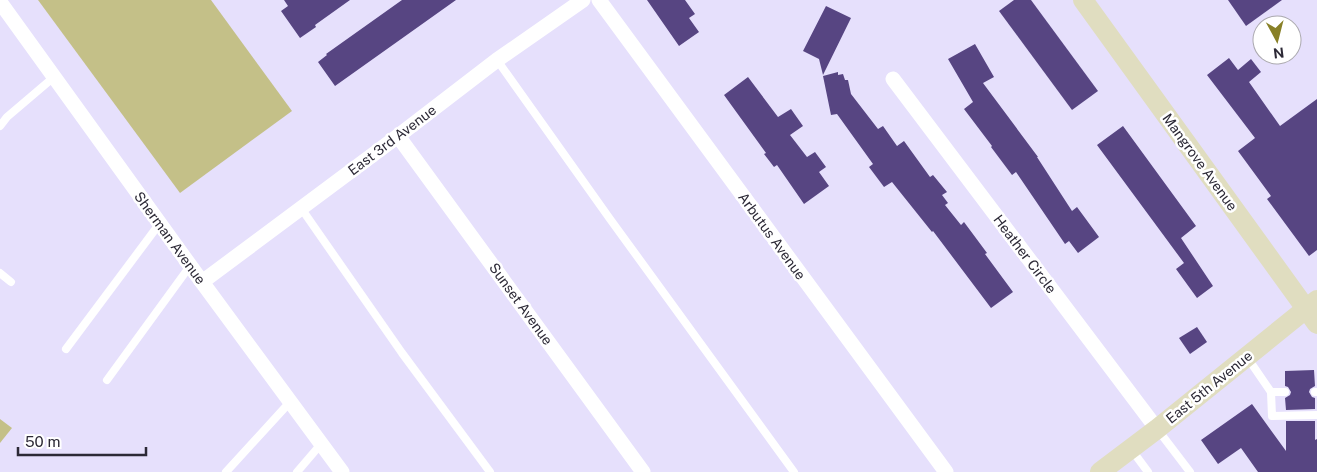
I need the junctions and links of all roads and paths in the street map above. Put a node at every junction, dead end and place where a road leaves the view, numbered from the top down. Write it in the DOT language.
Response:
graph roads {
  1 [pos="583,0"];
  2 [pos="598,0"];
  3 [pos="1084,0"];
  4 [pos="0,2"];
  5 [pos="497,60"];
  6 [pos="54,77"];
  7 [pos="893,79"];
  8 [pos="0,126"];
  9 [pos="398,136"];
  10 [pos="301,208"];
  11 [pos="160,223"];
  12 [pos="190,266"];
  13 [pos="0,273"];
  14 [pos="11,282"];
  15 [pos="202,282"];
  16 [pos="1313,311"];
  17 [pos="66,349"];
  18 [pos="1247,357"];
  19 [pos="107,380"];
  20 [pos="1271,392"];
  21 [pos="1285,392"];
  22 [pos="290,402"];
  23 [pos="1317,415"];
  24 [pos="1157,429"];
  25 [pos="322,444"];
  26 [pos="1131,449"];
  27 [pos="226,472"];
  28 [pos="297,472"];
  29 [pos="342,472"];
  30 [pos="490,472"];
  31 [pos="643,472"];
  32 [pos="794,472"];
  33 [pos="946,472"];
  34 [pos="1100,472"];
  35 [pos="1148,472"];
  36 [pos="1190,472"];
  1 -- 5 [label="street, East 3rd Avenue"];
  2 -- 33 [label="street, Arbutus Avenue"];
  3 -- 16 [label="street, Mangrove Avenue"];
  4 -- 6 [label="street, Sherman Avenue"];
  5 -- 9 [label="street, East 3rd Avenue"];
  5 -- 32 [label="lane"];
  6 -- 8 [label="lane"];
  6 -- 11 [label="street, Sherman Avenue"];
  7 -- 24 [label="street, Heather Circle"];
  9 -- 10 [label="street, East 3rd Avenue"];
  9 -- 31 [label="street, Sunset Avenue"];
  10 -- 15 [label="street, East 3rd Avenue"];
  10 -- 30 [label="lane"];
  11 -- 12 [label="street, Sherman Avenue"];
  11 -- 17 [label="lane"];
  12 -- 15 [label="street, Sherman Avenue"];
  12 -- 19 [label="lane"];
  13 -- 14 [label="lane"];
  15 -- 22 [label="street, Sherman Avenue"];
  16 -- 18 [label="street, East 5th Avenue"];
  18 -- 20 [label="lane"];
  18 -- 24 [label="street, East 5th Avenue"];
  20 -- 21 [label="lane"];
  20 -- 23 [label="lane"];
  22 -- 25 [label="street, Sherman Avenue"];
  22 -- 27 [label="lane"];
  24 -- 26 [label="street, East 5th Avenue"];
  24 -- 36 [label="lane"];
  25 -- 28 [label="lane"];
  25 -- 29 [label="street, Sherman Avenue"];
  26 -- 34 [label="street, East 5th Avenue"];
  26 -- 35 [label="lane"];
}
